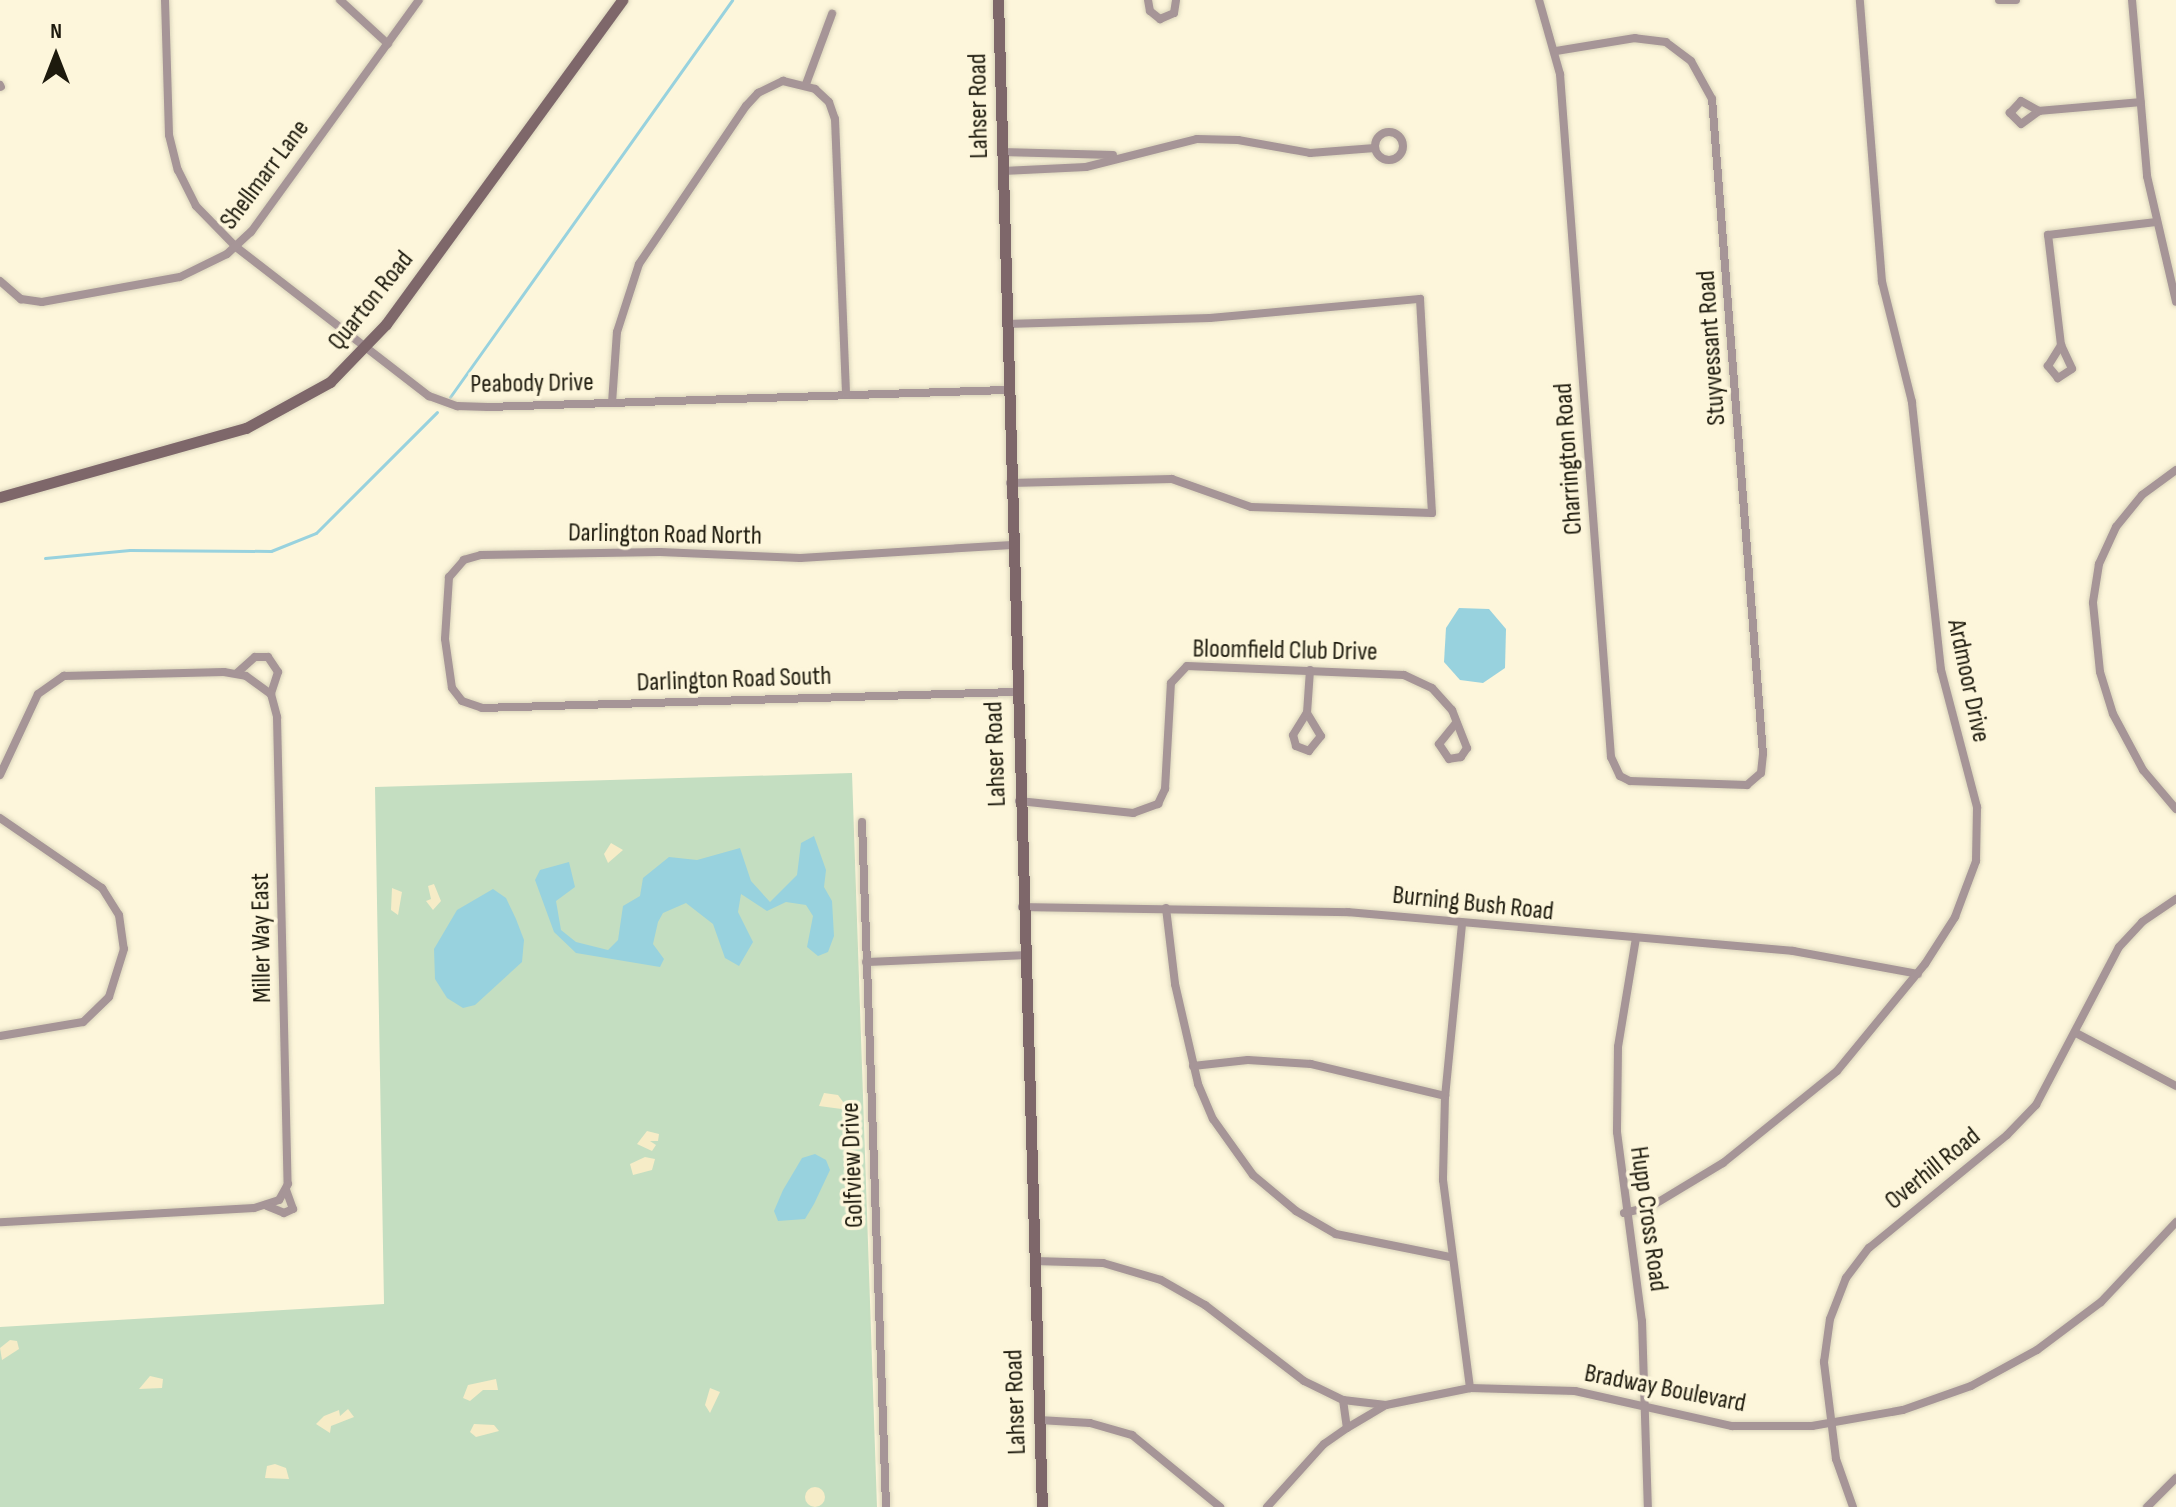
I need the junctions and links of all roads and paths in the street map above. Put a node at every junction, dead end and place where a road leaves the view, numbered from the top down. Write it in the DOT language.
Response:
graph roads {
  1 [pos="165,0"];
  2 [pos="340,0"];
  3 [pos="419,0"];
  4 [pos="622,0"];
  5 [pos="998,0"];
  6 [pos="1148,0"];
  7 [pos="1176,0"];
  8 [pos="1539,0"];
  9 [pos="1860,0"];
  10 [pos="1999,0"];
  11 [pos="2016,0"];
  12 [pos="2132,0"];
  13 [pos="832,14"];
  14 [pos="388,44"];
  15 [pos="1556,51"];
  16 [pos="806,84"];
  17 [pos="2141,102"];
  18 [pos="2039,111"];
  19 [pos="1375,148"];
  20 [pos="1002,152"];
  21 [pos="1117,155"];
  22 [pos="1003,171"];
  23 [pos="2156,222"];
  24 [pos="236,247"];
  25 [pos="0,281"];
  26 [pos="2176,302"];
  27 [pos="1006,324"];
  28 [pos="2061,345"];
  29 [pos="365,349"];
  30 [pos="1007,390"];
  31 [pos="846,394"];
  32 [pos="612,403"];
  33 [pos="2176,470"];
  34 [pos="1010,483"];
  35 [pos="0,497"];
  36 [pos="1012,545"];
  37 [pos="1310,670"];
  38 [pos="237,673"];
  39 [pos="1016,692"];
  40 [pos="271,694"];
  41 [pos="457,696"];
  42 [pos="1307,713"];
  43 [pos="1455,724"];
  44 [pos="0,775"];
  45 [pos="1757,779"];
  46 [pos="1019,801"];
  47 [pos="2176,809"];
  48 [pos="0,818"];
  49 [pos="862,822"];
  50 [pos="2176,899"];
  51 [pos="1022,907"];
  52 [pos="1166,908"];
  53 [pos="1462,924"];
  54 [pos="1636,938"];
  55 [pos="1024,955"];
  56 [pos="866,962"];
  57 [pos="1918,974"];
  58 [pos="2076,1033"];
  59 [pos="0,1036"];
  60 [pos="1193,1066"];
  61 [pos="2176,1086"];
  62 [pos="1445,1096"];
  63 [pos="286,1190"];
  64 [pos="267,1206"];
  65 [pos="1624,1213"];
  66 [pos="0,1222"];
  67 [pos="2176,1222"];
  68 [pos="1450,1257"];
  69 [pos="1034,1261"];
  70 [pos="1470,1388"];
  71 [pos="1343,1400"];
  72 [pos="1386,1405"];
  73 [pos="1648,1409"];
  74 [pos="1039,1420"];
  75 [pos="1831,1424"];
  76 [pos="1347,1428"];
  77 [pos="2176,1478"];
  78 [pos="2167,1488"];
  79 [pos="2176,1495"];
  80 [pos="886,1507"];
  81 [pos="1042,1507"];
  82 [pos="1220,1507"];
  83 [pos="1267,1507"];
  84 [pos="1648,1507"];
  85 [pos="1853,1507"];
  86 [pos="2147,1507"];
  1 -- 24 [label="street, Peabody Drive"];
  2 -- 14 [label="street"];
  3 -- 14 [label="street, Shellmarr Lane"];
  4 -- 29 [label="street, Quarton Road"];
  5 -- 20 [label="street, Lahser Road"];
  6 -- 7 [label="street"];
  8 -- 15 [label="street, Charrington Road"];
  9 -- 57 [label="street, Ardmoor Drive"];
  10 -- 11 [label="street"];
  12 -- 17 [label="street"];
  13 -- 16 [label="street"];
  14 -- 24 [label="street, Shellmarr Lane"];
  15 -- 45 [label="street, Charrington Road"];
  15 -- 45 [label="street, Stuyvessant Road"];
  16 -- 31 [label="street"];
  16 -- 32 [label="street"];
  17 -- 18 [label="street"];
  17 -- 23 [label="street"];
  19 -- 21 [label="street"];
  20 -- 21 [label="street"];
  20 -- 22 [label="street, Lahser Road"];
  21 -- 22 [label="street"];
  22 -- 27 [label="street, Lahser Road"];
  23 -- 26 [label="street"];
  23 -- 28 [label="street"];
  24 -- 25 [label="street, Shellmarr Lane"];
  24 -- 29 [label="street, Peabody Drive"];
  27 -- 30 [label="street, Lahser Road"];
  27 -- 34 [label="street"];
  29 -- 32 [label="street, Peabody Drive"];
  29 -- 35 [label="street, Quarton Road"];
  30 -- 31 [label="street, Peabody Drive"];
  30 -- 34 [label="street, Lahser Road"];
  31 -- 32 [label="street, Peabody Drive"];
  33 -- 47 [label="street"];
  34 -- 36 [label="street, Lahser Road"];
  36 -- 39 [label="street, Lahser Road"];
  36 -- 41 [label="street, Darlington Road North"];
  37 -- 42 [label="street"];
  37 -- 43 [label="street, Bloomfield Club Drive"];
  37 -- 46 [label="street, Bloomfield Club Drive"];
  38 -- 40 [label="street"];
  38 -- 40 [label="street, Miller Way East"];
  38 -- 44 [label="street"];
  39 -- 41 [label="street, Darlington Road South"];
  39 -- 46 [label="street, Lahser Road"];
  40 -- 63 [label="street, Miller Way East"];
  46 -- 51 [label="street, Lahser Road"];
  48 -- 59 [label="street"];
  49 -- 56 [label="street, Golfview Drive"];
  50 -- 58 [label="street, Overhill Road"];
  51 -- 52 [label="street, Burning Bush Road"];
  51 -- 55 [label="street, Lahser Road"];
  52 -- 53 [label="street, Burning Bush Road"];
  52 -- 60 [label="street"];
  53 -- 54 [label="street, Burning Bush Road"];
  53 -- 62 [label="street"];
  54 -- 57 [label="street, Burning Bush Road"];
  54 -- 65 [label="street, Hupp Cross Road"];
  55 -- 56 [label="street"];
  55 -- 69 [label="street, Lahser Road"];
  56 -- 80 [label="street, Golfview Drive"];
  57 -- 65 [label="street, Ardmoor Drive"];
  58 -- 61 [label="street"];
  58 -- 75 [label="street, Overhill Road"];
  60 -- 62 [label="street"];
  60 -- 68 [label="street"];
  62 -- 68 [label="street"];
  63 -- 64 [label="street"];
  63 -- 64 [label="street"];
  64 -- 66 [label="street"];
  65 -- 73 [label="street, Hupp Cross Road"];
  67 -- 75 [label="street, Bradway Boulevard"];
  68 -- 70 [label="street"];
  69 -- 71 [label="street"];
  69 -- 74 [label="street, Lahser Road"];
  70 -- 72 [label="street, Bradway Boulevard"];
  70 -- 73 [label="street, Bradway Boulevard"];
  71 -- 72 [label="street"];
  71 -- 76 [label="street"];
  72 -- 76 [label="street, Bradway Boulevard"];
  73 -- 75 [label="street, Bradway Boulevard"];
  73 -- 84 [label="street, Hupp Cross Road"];
  74 -- 81 [label="street, Lahser Road"];
  74 -- 82 [label="street"];
  75 -- 85 [label="street, Overhill Road"];
  76 -- 83 [label="street, Bradway Boulevard"];
  77 -- 78 [label="street"];
  78 -- 79 [label="street"];
  78 -- 86 [label="street"];
}
